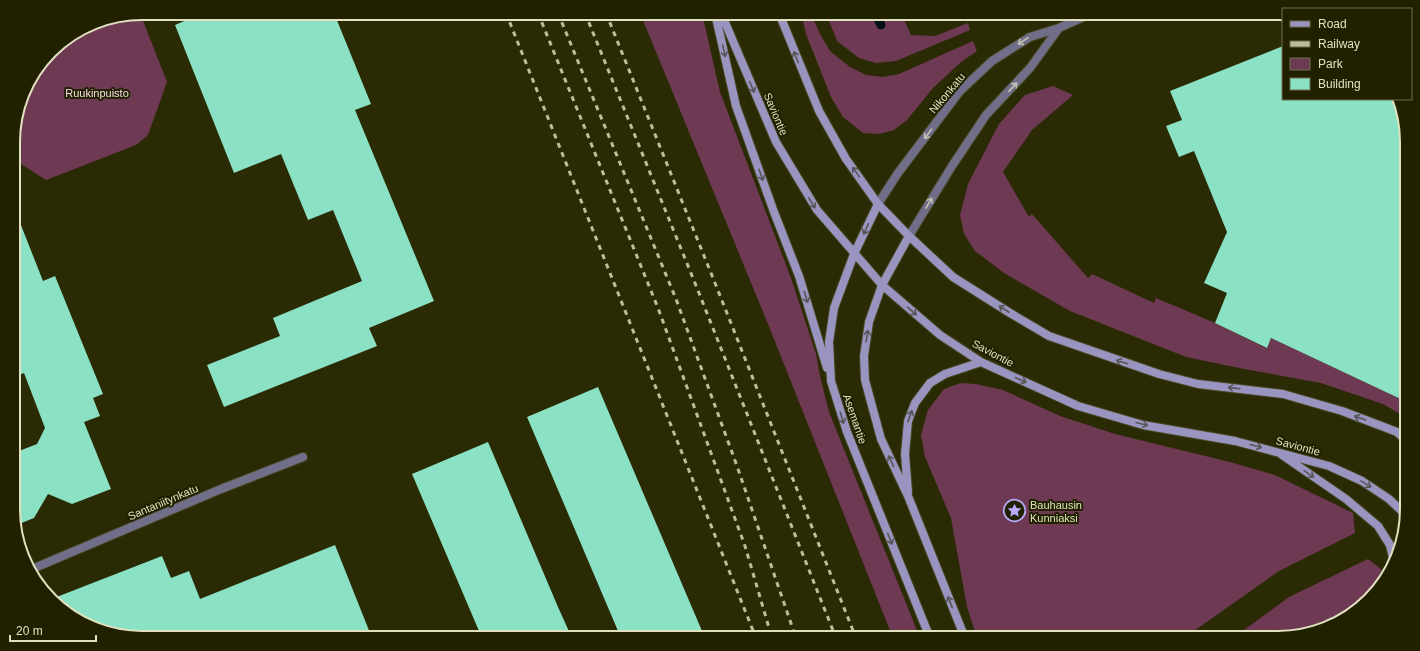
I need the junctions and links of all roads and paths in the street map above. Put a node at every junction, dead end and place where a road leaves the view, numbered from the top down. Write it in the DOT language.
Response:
graph roads {
  1 [pos="717,20"];
  2 [pos="724,20"];
  3 [pos="782,20"];
  4 [pos="1077,20"];
  5 [pos="1059,28"];
  6 [pos="878,204"];
  7 [pos="909,236"];
  8 [pos="854,254"];
  9 [pos="882,285"];
  10 [pos="981,362"];
  11 [pos="831,381"];
  12 [pos="1397,432"];
  13 [pos="1400,434"];
  14 [pos="1400,435"];
  15 [pos="1277,452"];
  16 [pos="303,457"];
  17 [pos="908,496"];
  18 [pos="1400,509"];
  19 [pos="1392,554"];
  20 [pos="35,568"];
  21 [pos="927,631"];
  22 [pos="962,631"];
  1 -- 11 [label="main road, one-way"];
  2 -- 8 [label="main road, Saviontie, one-way"];
  6 -- 3 [label="main road, one-way"];
  4 -- 5 [label="street, Nikonkatu"];
  5 -- 6 [label="street, Nikonkatu, one-way"];
  7 -- 5 [label="street, Nikonkatu, one-way"];
  6 -- 7 [label="main road"];
  6 -- 8 [label="main road, Asemantie, one-way"];
  7 -- 9 [label="main road, Asemantie"];
  12 -- 7 [label="main road, one-way"];
  8 -- 9 [label="main road, Saviontie"];
  8 -- 11 [label="main road, Asemantie"];
  9 -- 10 [label="main road, Saviontie, one-way"];
  17 -- 9 [label="main road, Asemantie, one-way"];
  10 -- 15 [label="main road, Saviontie, one-way"];
  17 -- 10 [label="main road, one-way"];
  11 -- 21 [label="main road, Asemantie, one-way"];
  12 -- 13 [label="main road"];
  12 -- 14 [label="main road"];
  15 -- 18 [label="main road, Saviontie, one-way"];
  15 -- 19 [label="main road, one-way"];
  16 -- 20 [label="street, Santaniitynkatu"];
  22 -- 17 [label="main road, Asemantie, one-way"];
}
